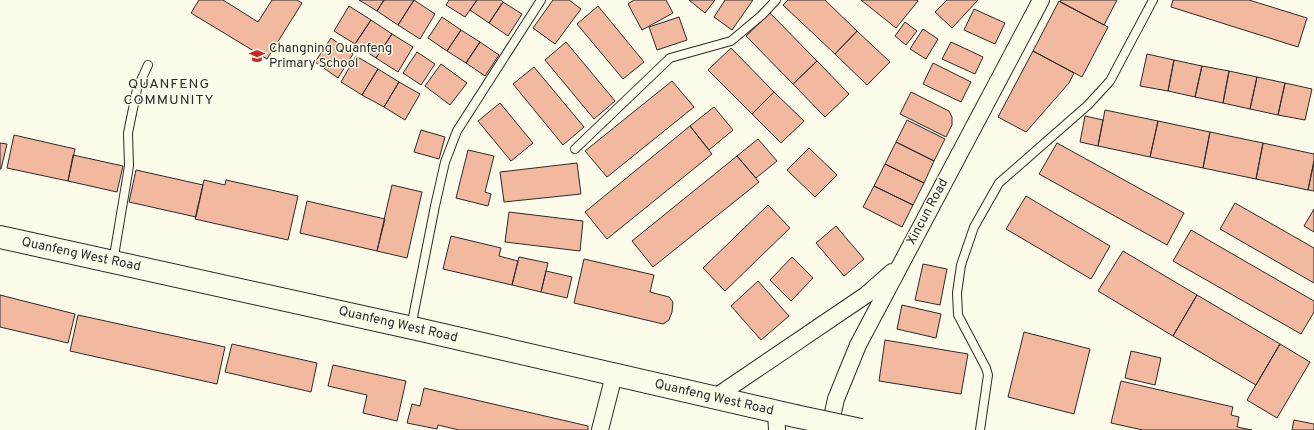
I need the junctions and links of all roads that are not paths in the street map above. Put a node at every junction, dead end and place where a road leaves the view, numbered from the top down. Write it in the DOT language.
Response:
graph roads {
  1 [pos="541,0"];
  2 [pos="776,0"];
  3 [pos="1041,0"];
  4 [pos="1153,0"];
  5 [pos="148,65"];
  6 [pos="575,149"];
  7 [pos="0,238"];
  8 [pos="903,258"];
  9 [pos="113,262"];
  10 [pos="411,328"];
  11 [pos="614,375"];
  12 [pos="714,398"];
  13 [pos="783,419"];
  14 [pos="600,430"];
  15 [pos="829,430"];
  16 [pos="861,430"];
  17 [pos="980,430"];
  1 -- 10 [label="lane"];
  2 -- 6 [label="lane"];
  3 -- 8 [label="street, Xincun Road"];
  4 -- 17 [label="lane"];
  5 -- 9 [label="lane"];
  7 -- 9 [label="highway, Quanfeng West Road"];
  8 -- 12 [label="street"];
  8 -- 15 [label="street, Xincun Road"];
  9 -- 10 [label="highway, Quanfeng West Road"];
  10 -- 11 [label="highway, Quanfeng West Road"];
  11 -- 12 [label="highway, Quanfeng West Road"];
  11 -- 14 [label="street"];
  12 -- 13 [label="highway, Quanfeng West Road"];
  13 -- 16 [label="highway, Quanfeng West Road, bridge"];
}
